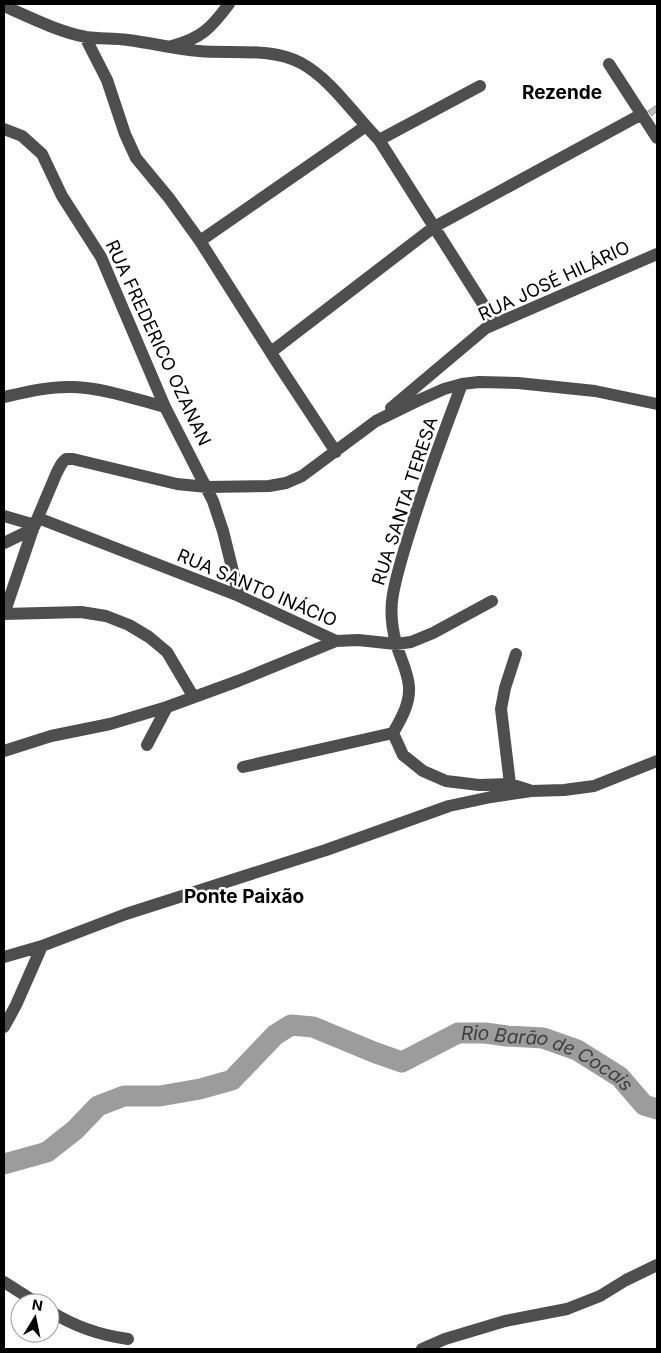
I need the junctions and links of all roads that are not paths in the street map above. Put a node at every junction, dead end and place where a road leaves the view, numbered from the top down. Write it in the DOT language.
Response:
graph roads {
  1 [pos="229,4"];
  2 [pos="4,6"];
  3 [pos="85,37"];
  4 [pos="165,48"];
  5 [pos="609,64"];
  6 [pos="480,86"];
  7 [pos="649,117"];
  8 [pos="366,126"];
  9 [pos="5,127"];
  10 [pos="657,138"];
  11 [pos="379,140"];
  12 [pos="434,227"];
  13 [pos="200,241"];
  14 [pos="657,254"];
  15 [pos="495,323"];
  16 [pos="271,352"];
  17 [pos="462,384"];
  18 [pos="4,397"];
  19 [pos="657,404"];
  20 [pos="165,407"];
  21 [pos="376,421"];
  22 [pos="336,452"];
  23 [pos="207,487"];
  24 [pos="4,516"];
  25 [pos="35,524"];
  26 [pos="4,543"];
  27 [pos="239,596"];
  28 [pos="492,601"];
  29 [pos="4,614"];
  30 [pos="336,641"];
  31 [pos="396,644"];
  32 [pos="516,654"];
  33 [pos="193,696"];
  34 [pos="168,707"];
  35 [pos="394,734"];
  36 [pos="147,745"];
  37 [pos="4,751"];
  38 [pos="657,761"];
  39 [pos="243,767"];
  40 [pos="510,784"];
  41 [pos="531,791"];
  42 [pos="42,946"];
  43 [pos="4,957"];
  44 [pos="4,1027"];
  45 [pos="657,1265"];
  46 [pos="4,1282"];
  47 [pos="21,1293"];
  48 [pos="60,1317"];
  49 [pos="128,1339"];
  50 [pos="422,1349"];
  1 -- 4 [label="street"];
  2 -- 3 [label="street"];
  3 -- 4 [label="street"];
  3 -- 13 [label="street"];
  4 -- 8 [label="street"];
  5 -- 7 [label="street"];
  6 -- 11 [label="street"];
  7 -- 10 [label="street"];
  7 -- 12 [label="street"];
  8 -- 11 [label="street"];
  8 -- 13 [label="street"];
  9 -- 20 [label="street, RUA FREDERICO OZANAN"];
  11 -- 12 [label="street"];
  12 -- 15 [label="street"];
  12 -- 16 [label="street"];
  13 -- 16 [label="street"];
  14 -- 15 [label="street, RUA JOSÉ HILÁRIO"];
  15 -- 21 [label="street, RUA JOSÉ HILÁRIO"];
  16 -- 22 [label="street"];
  17 -- 19 [label="street"];
  17 -- 21 [label="street"];
  17 -- 31 [label="street, RUA SANTA TERESA"];
  18 -- 20 [label="street"];
  20 -- 23 [label="street, RUA FREDERICO OZANAN"];
  21 -- 22 [label="street"];
  22 -- 23 [label="street"];
  23 -- 25 [label="street"];
  23 -- 27 [label="street, RUA FREDERICO OZANAN"];
  24 -- 25 [label="street, RUA SANTO INÁCIO"];
  25 -- 26 [label="street"];
  25 -- 27 [label="street, RUA SANTO INÁCIO"];
  25 -- 29 [label="street"];
  27 -- 30 [label="street, RUA SANTO INÁCIO"];
  28 -- 31 [label="street, RUA SANTO INÁCIO"];
  29 -- 33 [label="street"];
  30 -- 31 [label="street, RUA SANTO INÁCIO"];
  30 -- 33 [label="street"];
  31 -- 35 [label="street, RUA SANTA TERESA"];
  32 -- 40 [label="street"];
  33 -- 34 [label="street"];
  34 -- 36 [label="street"];
  34 -- 37 [label="street"];
  35 -- 39 [label="street"];
  35 -- 40 [label="street"];
  38 -- 41 [label="street"];
  40 -- 41 [label="street"];
  41 -- 42 [label="street"];
  42 -- 43 [label="street"];
  42 -- 44 [label="street"];
  45 -- 50 [label="street"];
  46 -- 47 [label="street"];
  48 -- 49 [label="street"];
}
